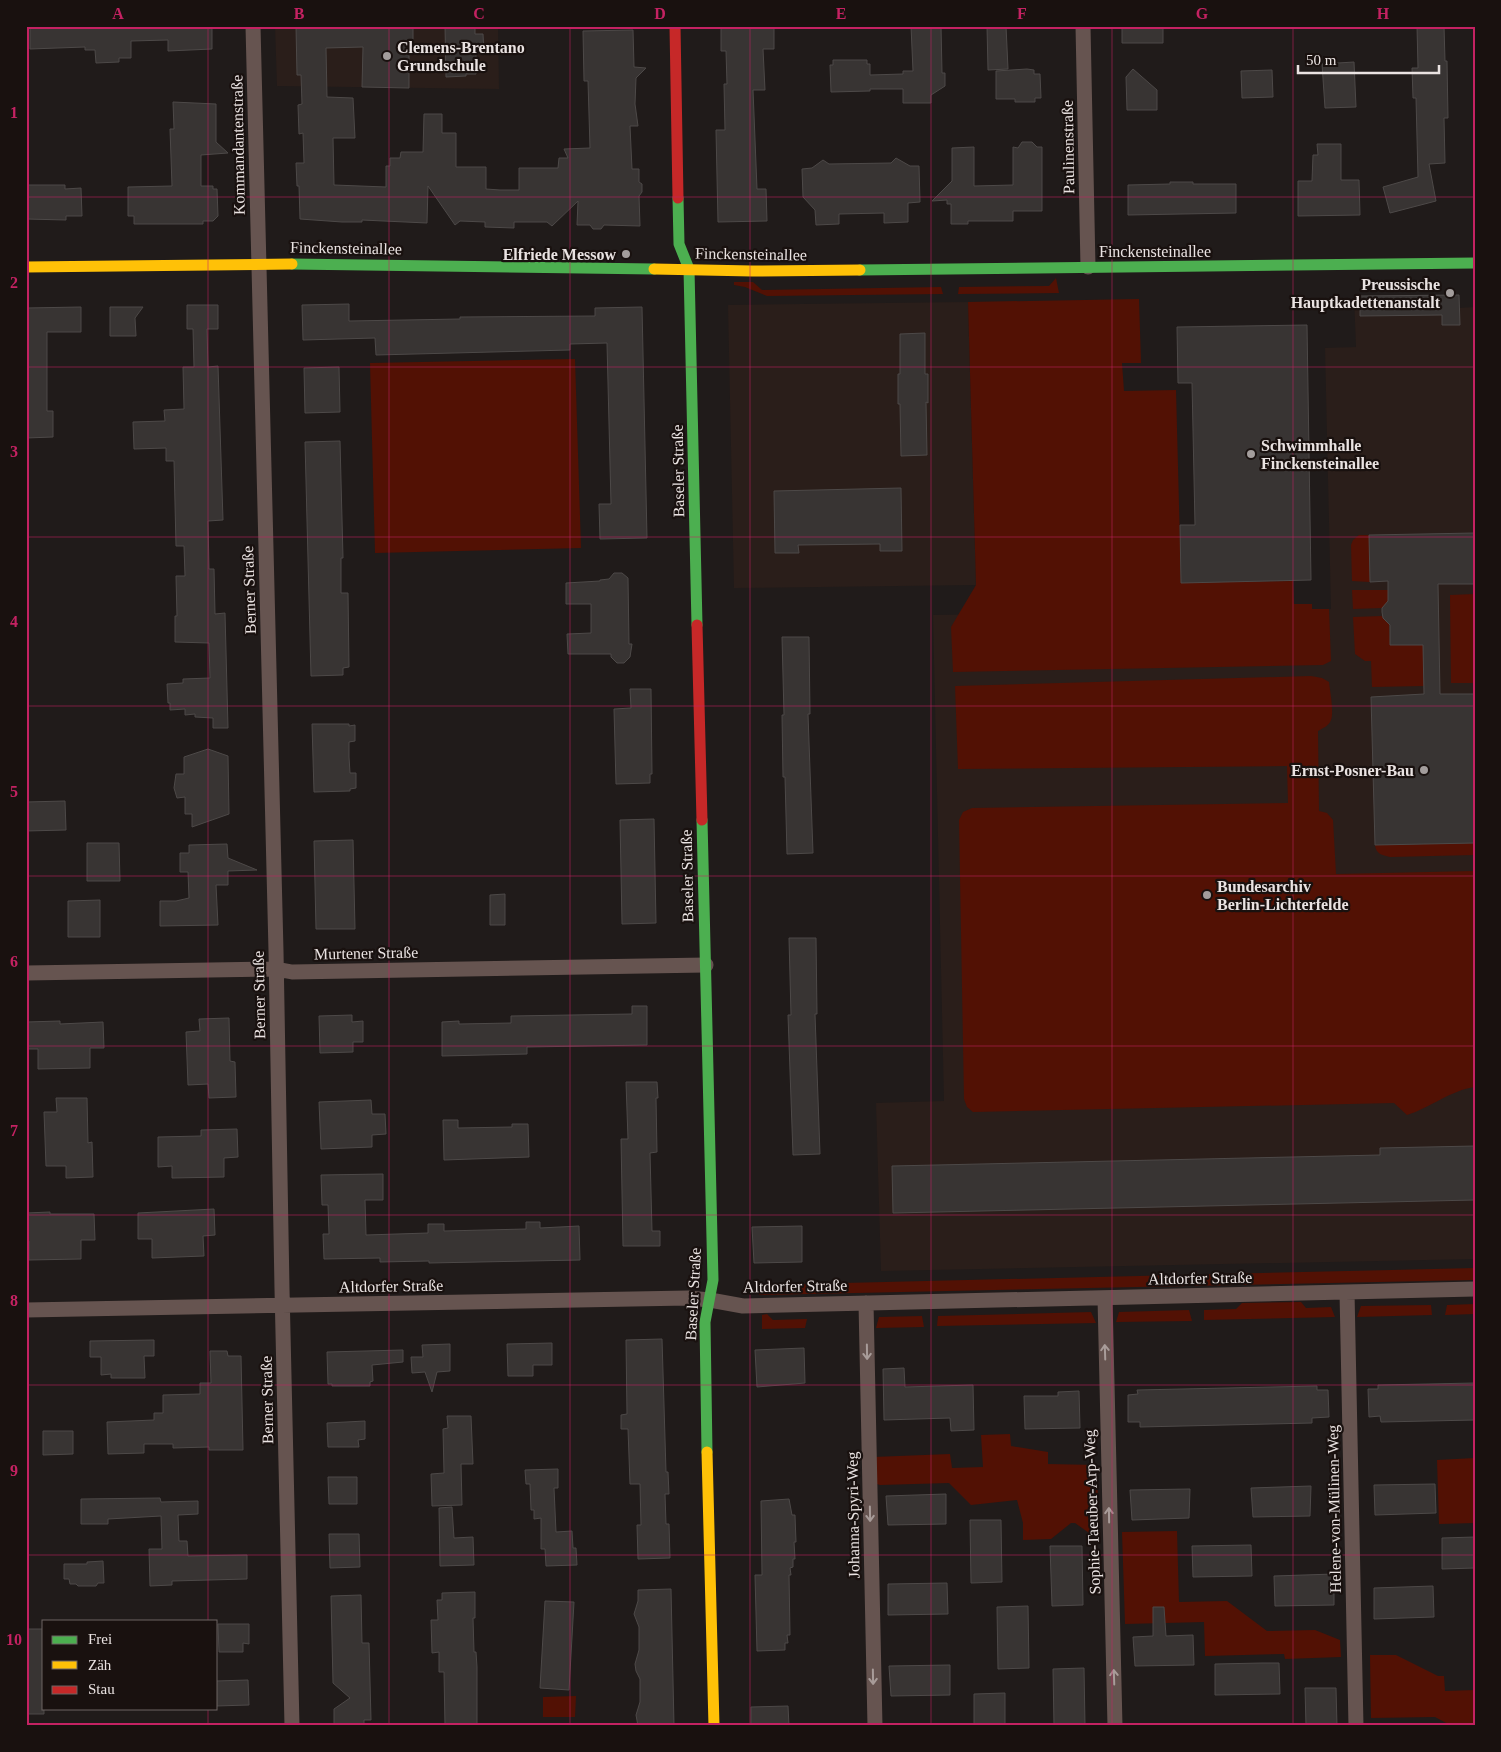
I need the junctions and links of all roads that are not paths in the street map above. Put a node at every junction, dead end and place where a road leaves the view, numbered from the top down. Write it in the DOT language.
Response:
graph roads {
  1 [pos="253,26"];
  2 [pos="675,26"];
  3 [pos="1082,26"];
  4 [pos="258,263"];
  5 [pos="1475,263"];
  6 [pos="26,267"];
  7 [pos="1088,267"];
  8 [pos="689,269"];
  9 [pos="706,964"];
  10 [pos="276,969"];
  11 [pos="26,973"];
  12 [pos="1475,1289"];
  13 [pos="1346,1292"];
  14 [pos="1105,1298"];
  15 [pos="710,1300"];
  16 [pos="866,1303"];
  17 [pos="282,1304"];
  18 [pos="26,1310"];
  19 [pos="292,1726"];
  20 [pos="714,1726"];
  21 [pos="874,1726"];
  22 [pos="1115,1726"];
  23 [pos="1356,1726"];
  1 -- 4 [label="street, Kommandantenstraße"];
  2 -- 8 [label="street, Baseler Straße"];
  3 -- 7 [label="street, Paulinenstraße"];
  4 -- 6 [label="street, Finckensteinallee"];
  4 -- 8 [label="street, Finckensteinallee"];
  4 -- 10 [label="street, Berner Straße"];
  5 -- 7 [label="street, Finckensteinallee"];
  7 -- 8 [label="street, Finckensteinallee"];
  8 -- 9 [label="street, Baseler Straße"];
  9 -- 10 [label="street, Murtener Straße"];
  9 -- 15 [label="street, Baseler Straße"];
  10 -- 11 [label="street, Murtener Straße"];
  10 -- 17 [label="street, Berner Straße"];
  12 -- 13 [label="street, Altdorfer Straße"];
  13 -- 14 [label="street, Altdorfer Straße"];
  13 -- 23 [label="street, Helene-von-Mülinen-Weg"];
  14 -- 16 [label="street, Altdorfer Straße"];
  22 -- 14 [label="street, Sophie-Taeuber-Arp-Weg, one-way"];
  15 -- 16 [label="street, Altdorfer Straße"];
  15 -- 17 [label="street, Altdorfer Straße"];
  15 -- 20 [label="street, Baseler Straße"];
  16 -- 21 [label="street, Johanna-Spyri-Weg, one-way"];
  17 -- 18 [label="street, Altdorfer Straße"];
  17 -- 19 [label="street, Berner Straße"];
}
